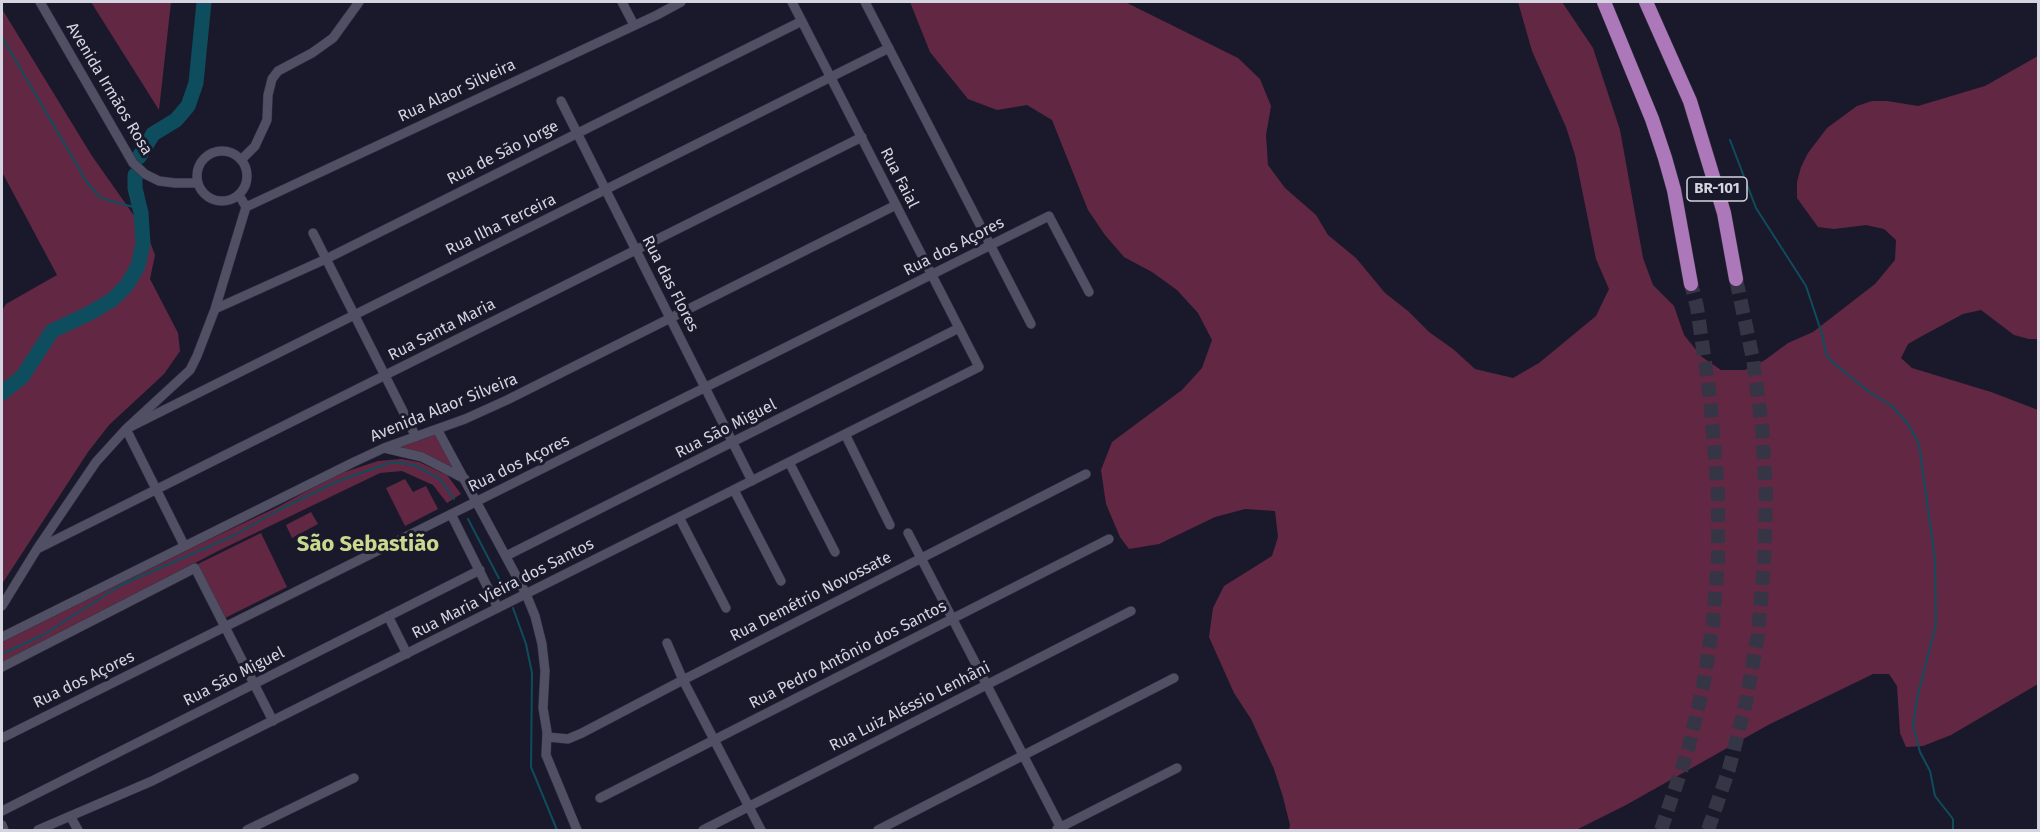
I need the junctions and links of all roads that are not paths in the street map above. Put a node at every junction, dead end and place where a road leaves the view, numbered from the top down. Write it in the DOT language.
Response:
graph roads {
  1 [pos="40,2"];
  2 [pos="358,2"];
  3 [pos="622,2"];
  4 [pos="681,2"];
  5 [pos="792,2"];
  6 [pos="866,2"];
  7 [pos="1604,2"];
  8 [pos="1646,2"];
  9 [pos="802,21"];
  10 [pos="634,26"];
  11 [pos="889,48"];
  12 [pos="831,77"];
  13 [pos="561,100"];
  14 [pos="577,133"];
  15 [pos="862,137"];
  16 [pos="241,160"];
  17 [pos="198,183"];
  18 [pos="606,190"];
  19 [pos="239,195"];
  20 [pos="896,205"];
  21 [pos="246,207"];
  22 [pos="313,233"];
  23 [pos="990,245"];
  24 [pos="636,250"];
  25 [pos="326,259"];
  26 [pos="932,275"];
  27 [pos="1736,279"];
  28 [pos="1691,284"];
  29 [pos="1089,292"];
  30 [pos="214,309"];
  31 [pos="354,315"];
  32 [pos="670,318"];
  33 [pos="1031,324"];
  34 [pos="959,328"];
  35 [pos="979,367"];
  36 [pos="385,375"];
  37 [pos="705,388"];
  38 [pos="126,429"];
  39 [pos="437,429"];
  40 [pos="845,434"];
  41 [pos="416,436"];
  42 [pos="732,442"];
  43 [pos="384,448"];
  44 [pos="789,462"];
  45 [pos="1086,474"];
  46 [pos="465,479"];
  47 [pos="752,481"];
  48 [pos="156,489"];
  49 [pos="734,490"];
  50 [pos="477,501"];
  51 [pos="451,514"];
  52 [pos="679,517"];
  53 [pos="890,525"];
  54 [pos="908,533"];
  55 [pos="1109,539"];
  56 [pos="184,545"];
  57 [pos="37,549"];
  58 [pos="835,552"];
  59 [pos="506,556"];
  60 [pos="921,558"];
  61 [pos="480,570"];
  62 [pos="781,581"];
  63 [pos="526,594"];
  64 [pos="2,606"];
  65 [pos="498,608"];
  66 [pos="726,608"];
  67 [pos="1131,611"];
  68 [pos="388,616"];
  69 [pos="952,619"];
  70 [pos="225,627"];
  71 [pos="2,637"];
  72 [pos="668,643"];
  73 [pos="406,654"];
  74 [pos="2,667"];
  75 [pos="1174,678"];
  76 [pos="683,680"];
  77 [pos="254,683"];
  78 [pos="987,685"];
  79 [pos="273,721"];
  80 [pos="548,737"];
  81 [pos="2,738"];
  82 [pos="714,740"];
  83 [pos="1023,756"];
  84 [pos="1177,768"];
  85 [pos="354,778"];
  86 [pos="600,798"];
  87 [pos="749,807"];
  88 [pos="2,811"];
  89 [pos="70,816"];
  90 [pos="2,825"];
  91 [pos="1059,830"];
  92 [pos="4,831"];
  93 [pos="38,831"];
  94 [pos="78,831"];
  95 [pos="247,831"];
  96 [pos="577,831"];
  97 [pos="703,831"];
  98 [pos="761,831"];
  99 [pos="878,831"];
  1 -- 17 [label="street, Avenida Irmãos Rosa"];
  2 -- 16 [label="street"];
  3 -- 10 [label="street"];
  4 -- 10 [label="street, Rua Alaor Silveira"];
  5 -- 9 [label="street, Rua Faial"];
  6 -- 11 [label="street"];
  7 -- 28 [label="highway, BR-101"];
  8 -- 27 [label="highway, BR-101"];
  9 -- 12 [label="street, Rua Faial"];
  9 -- 14 [label="street, Rua de São Jorge"];
  10 -- 21 [label="street, Rua Alaor Silveira"];
  11 -- 12 [label="street, Rua Ilha Terceira"];
  11 -- 23 [label="street"];
  12 -- 15 [label="street, Rua Faial"];
  12 -- 18 [label="street, Rua Ilha Terceira"];
  13 -- 14 [label="street, Rua das Flores"];
  14 -- 18 [label="street, Rua das Flores"];
  14 -- 25 [label="street, Rua de São Jorge"];
  15 -- 20 [label="street, Rua Faial"];
  15 -- 24 [label="street, Rua Santa Maria"];
  16 -- 17 [label="street"];
  16 -- 19 [label="street"];
  17 -- 19 [label="street"];
  18 -- 24 [label="street, Rua das Flores"];
  18 -- 31 [label="street, Rua Ilha Terceira"];
  19 -- 21 [label="street"];
  20 -- 26 [label="street, Rua Faial"];
  20 -- 32 [label="street, Avenida Alaor Silveira"];
  21 -- 30 [label="street"];
  22 -- 25 [label="street"];
  23 -- 26 [label="street, Rua dos Açores"];
  23 -- 29 [label="street, Rua dos Açores"];
  23 -- 33 [label="street"];
  24 -- 32 [label="street, Rua das Flores"];
  24 -- 36 [label="street, Rua Santa Maria"];
  25 -- 30 [label="street, Rua de São Jorge"];
  25 -- 31 [label="street"];
  26 -- 34 [label="street, Rua Faial"];
  26 -- 37 [label="street, Rua dos Açores"];
  30 -- 38 [label="street"];
  31 -- 36 [label="street"];
  31 -- 38 [label="street, Rua Ilha Terceira"];
  32 -- 37 [label="street, Rua das Flores"];
  32 -- 39 [label="street, Avenida Alaor Silveira"];
  34 -- 35 [label="street, Rua Faial"];
  34 -- 42 [label="street, Rua São Miguel"];
  35 -- 40 [label="street, Rua Maria Vieira dos Santos"];
  36 -- 41 [label="street"];
  36 -- 48 [label="street, Rua Santa Maria"];
  37 -- 42 [label="street, Rua das Flores"];
  37 -- 50 [label="street, Rua dos Açores"];
  38 -- 48 [label="street"];
  38 -- 57 [label="street"];
  39 -- 41 [label="street, Avenida Alaor Silveira"];
  39 -- 46 [label="street"];
  40 -- 44 [label="street, Rua Maria Vieira dos Santos"];
  40 -- 53 [label="street"];
  41 -- 43 [label="street, Avenida Alaor Silveira"];
  42 -- 47 [label="street, Rua das Flores"];
  42 -- 59 [label="street, Rua São Miguel"];
  43 -- 46 [label="street"];
  43 -- 56 [label="street, Avenida Alaor Silveira"];
  44 -- 47 [label="street, Rua Maria Vieira dos Santos"];
  44 -- 58 [label="street"];
  45 -- 60 [label="street, Rua Demétrio Novossate"];
  46 -- 50 [label="street"];
  47 -- 49 [label="street, Rua Maria Vieira dos Santos"];
  48 -- 56 [label="street"];
  48 -- 57 [label="street, Rua Santa Maria"];
  49 -- 52 [label="street, Rua Maria Vieira dos Santos"];
  49 -- 62 [label="street"];
  50 -- 51 [label="street, Rua dos Açores"];
  50 -- 59 [label="street"];
  51 -- 61 [label="street"];
  51 -- 70 [label="street, Rua dos Açores"];
  52 -- 63 [label="street, Rua Maria Vieira dos Santos"];
  52 -- 66 [label="street"];
  54 -- 60 [label="street"];
  55 -- 69 [label="street, Rua Pedro Antônio dos Santos"];
  56 -- 71 [label="street, Avenida Alaor Silveira"];
  57 -- 64 [label="street"];
  59 -- 63 [label="street"];
  60 -- 69 [label="street"];
  60 -- 76 [label="street, Rua Demétrio Novossate"];
  61 -- 65 [label="street"];
  61 -- 68 [label="street, Rua São Miguel"];
  63 -- 65 [label="street, Rua Maria Vieira dos Santos"];
  63 -- 80 [label="street"];
  65 -- 73 [label="street, Rua Maria Vieira dos Santos"];
  67 -- 78 [label="street, Rua Luiz Aléssio Lenhâni"];
  68 -- 73 [label="street"];
  68 -- 77 [label="street, Rua São Miguel"];
  69 -- 78 [label="street"];
  69 -- 82 [label="street, Rua Pedro Antônio dos Santos"];
  70 -- 74 [label="street"];
  70 -- 77 [label="street"];
  70 -- 81 [label="street, Rua dos Açores"];
  72 -- 76 [label="street"];
  73 -- 79 [label="street, Rua Maria Vieira dos Santos"];
  75 -- 83 [label="street"];
  76 -- 80 [label="street, Rua Demétrio Novossate"];
  76 -- 82 [label="street"];
  77 -- 79 [label="street"];
  77 -- 88 [label="street, Rua São Miguel"];
  78 -- 83 [label="street"];
  78 -- 87 [label="street, Rua Luiz Aléssio Lenhâni"];
  79 -- 89 [label="street, Rua Maria Vieira dos Santos"];
  80 -- 96 [label="street"];
  82 -- 86 [label="street, Rua Pedro Antônio dos Santos"];
  82 -- 87 [label="street"];
  83 -- 91 [label="street"];
  83 -- 99 [label="street"];
  84 -- 91 [label="street"];
  85 -- 95 [label="street"];
  87 -- 97 [label="street, Rua Luiz Aléssio Lenhâni"];
  87 -- 98 [label="street"];
  89 -- 93 [label="street, Rua Maria Vieira dos Santos"];
  89 -- 94 [label="street"];
  90 -- 92 [label="street"];
}
